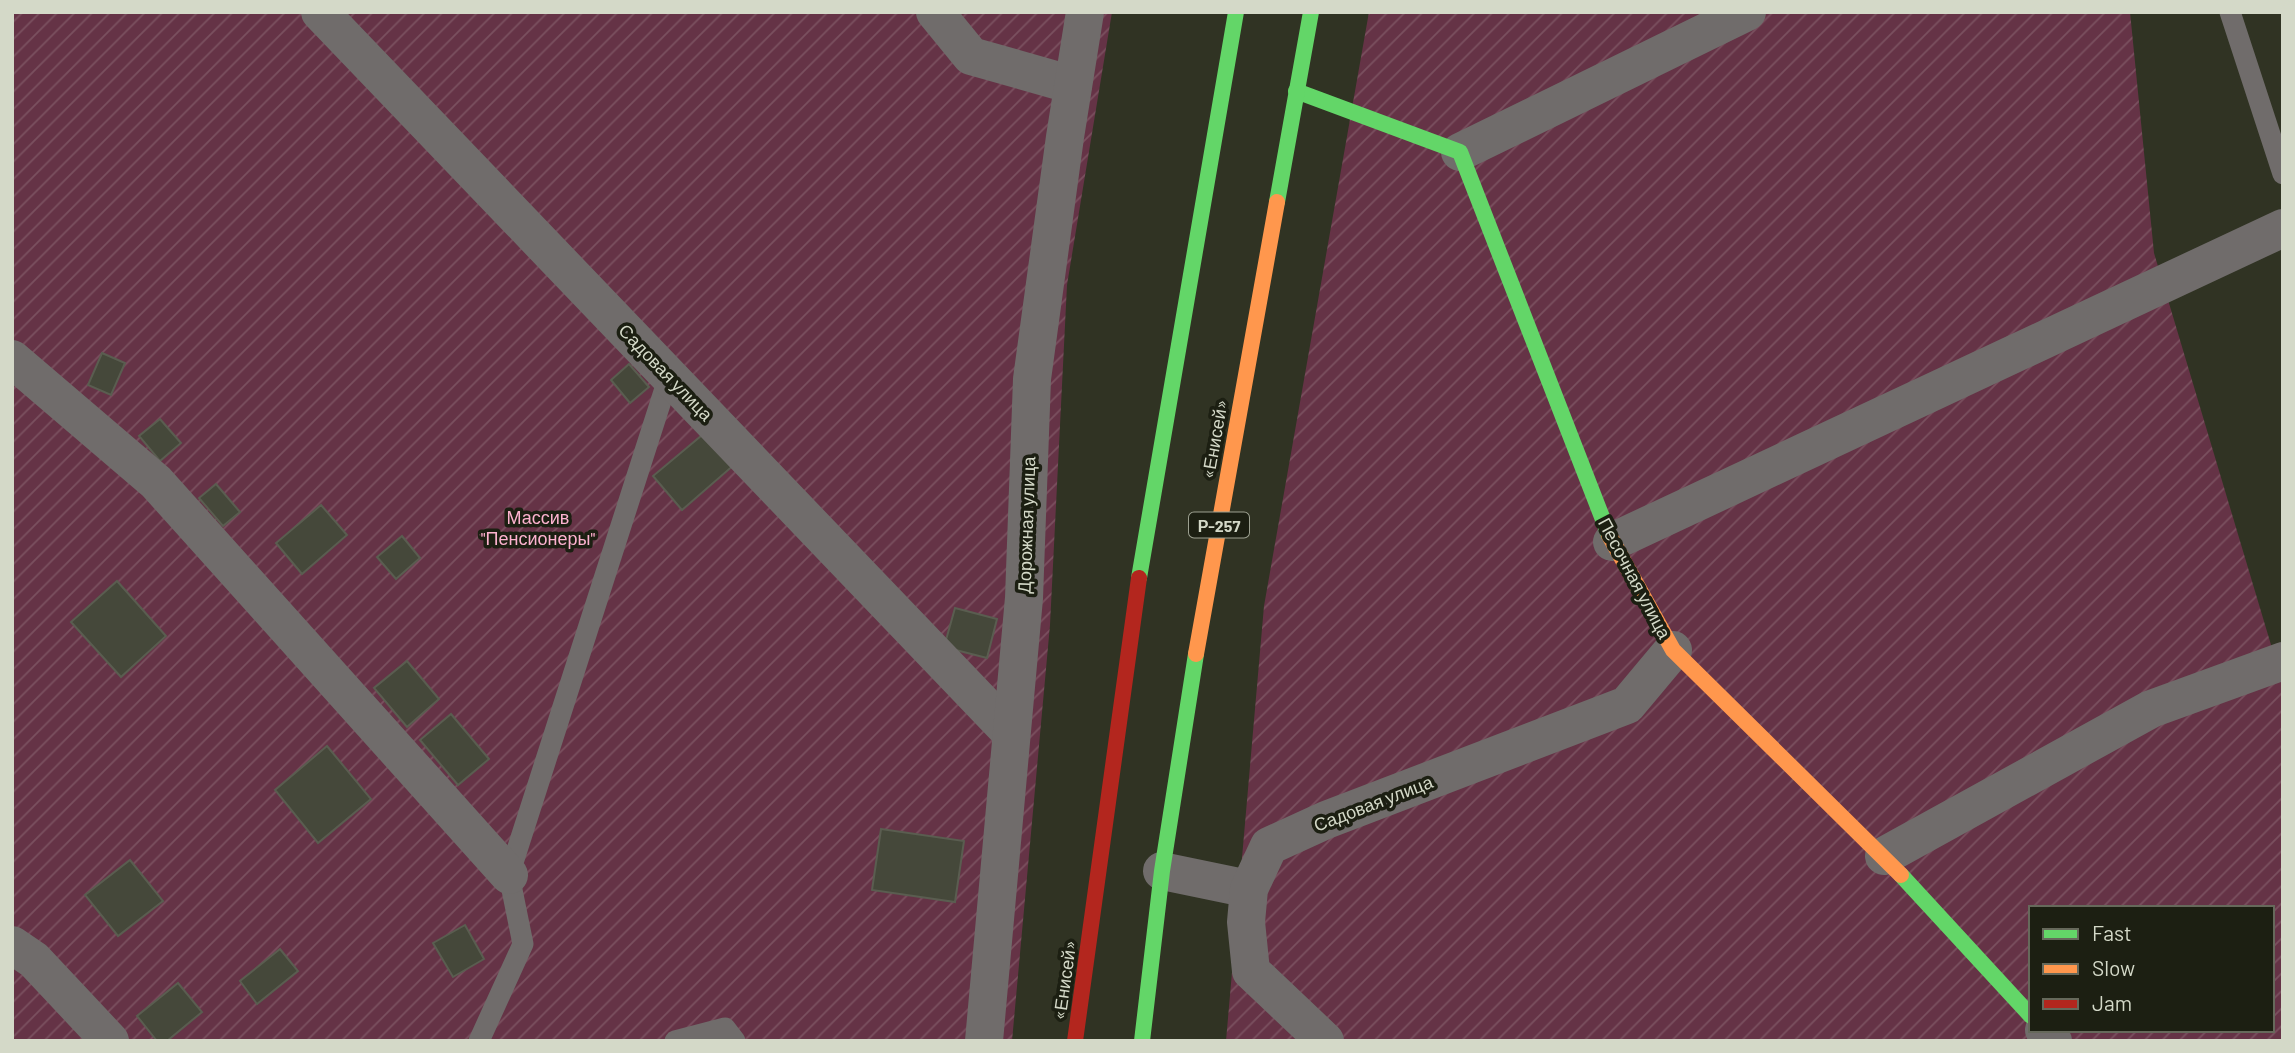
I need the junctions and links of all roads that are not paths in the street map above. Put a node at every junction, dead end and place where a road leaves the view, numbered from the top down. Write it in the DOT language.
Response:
graph roads {
  1 [pos="320,12"];
  2 [pos="935,12"];
  3 [pos="1085,12"];
  4 [pos="1236,12"];
  5 [pos="1311,12"];
  6 [pos="1747,12"];
  7 [pos="2230,12"];
  8 [pos="1073,85"];
  9 [pos="1296,90"];
  10 [pos="1460,152"];
  11 [pos="2283,174"];
  12 [pos="2283,228"];
  13 [pos="12,359"];
  14 [pos="669,376"];
  15 [pos="1612,542"];
  16 [pos="1673,650"];
  17 [pos="2283,661"];
  18 [pos="1011,733"];
  19 [pos="1884,856"];
  20 [pos="1163,871"];
  21 [pos="509,874"];
  22 [pos="1249,889"];
  23 [pos="12,945"];
  24 [pos="2029,1014"];
  25 [pos="110,1041"];
  26 [pos="479,1041"];
  27 [pos="675,1041"];
  28 [pos="735,1041"];
  29 [pos="984,1041"];
  30 [pos="1075,1041"];
  31 [pos="1142,1041"];
  32 [pos="1325,1041"];
  1 -- 14 [label="street, Садовая улица"];
  2 -- 8 [label="street"];
  3 -- 8 [label="street, Дорожная улица"];
  4 -- 30 [label="main road, «Енисей»"];
  5 -- 9 [label="main road, «Енисей» / Р-257"];
  6 -- 10 [label="street"];
  7 -- 11 [label="lane"];
  8 -- 18 [label="street, Дорожная улица"];
  9 -- 10 [label="main road"];
  9 -- 20 [label="main road, «Енисей» / Р-257"];
  10 -- 15 [label="main road, Песочная улица"];
  12 -- 15 [label="street"];
  13 -- 21 [label="street"];
  14 -- 18 [label="street, Садовая улица"];
  14 -- 21 [label="lane"];
  15 -- 16 [label="main road, Песочная улица"];
  16 -- 19 [label="main road, Песочная улица"];
  16 -- 22 [label="street, Садовая улица"];
  17 -- 19 [label="street"];
  18 -- 29 [label="street, Дорожная улица"];
  19 -- 24 [label="main road, Песочная улица"];
  20 -- 22 [label="street"];
  20 -- 31 [label="main road, «Енисей» / Р-257"];
  21 -- 26 [label="lane"];
  22 -- 32 [label="street, Садовая улица"];
  23 -- 25 [label="street"];
  27 -- 28 [label="lane"];
}
